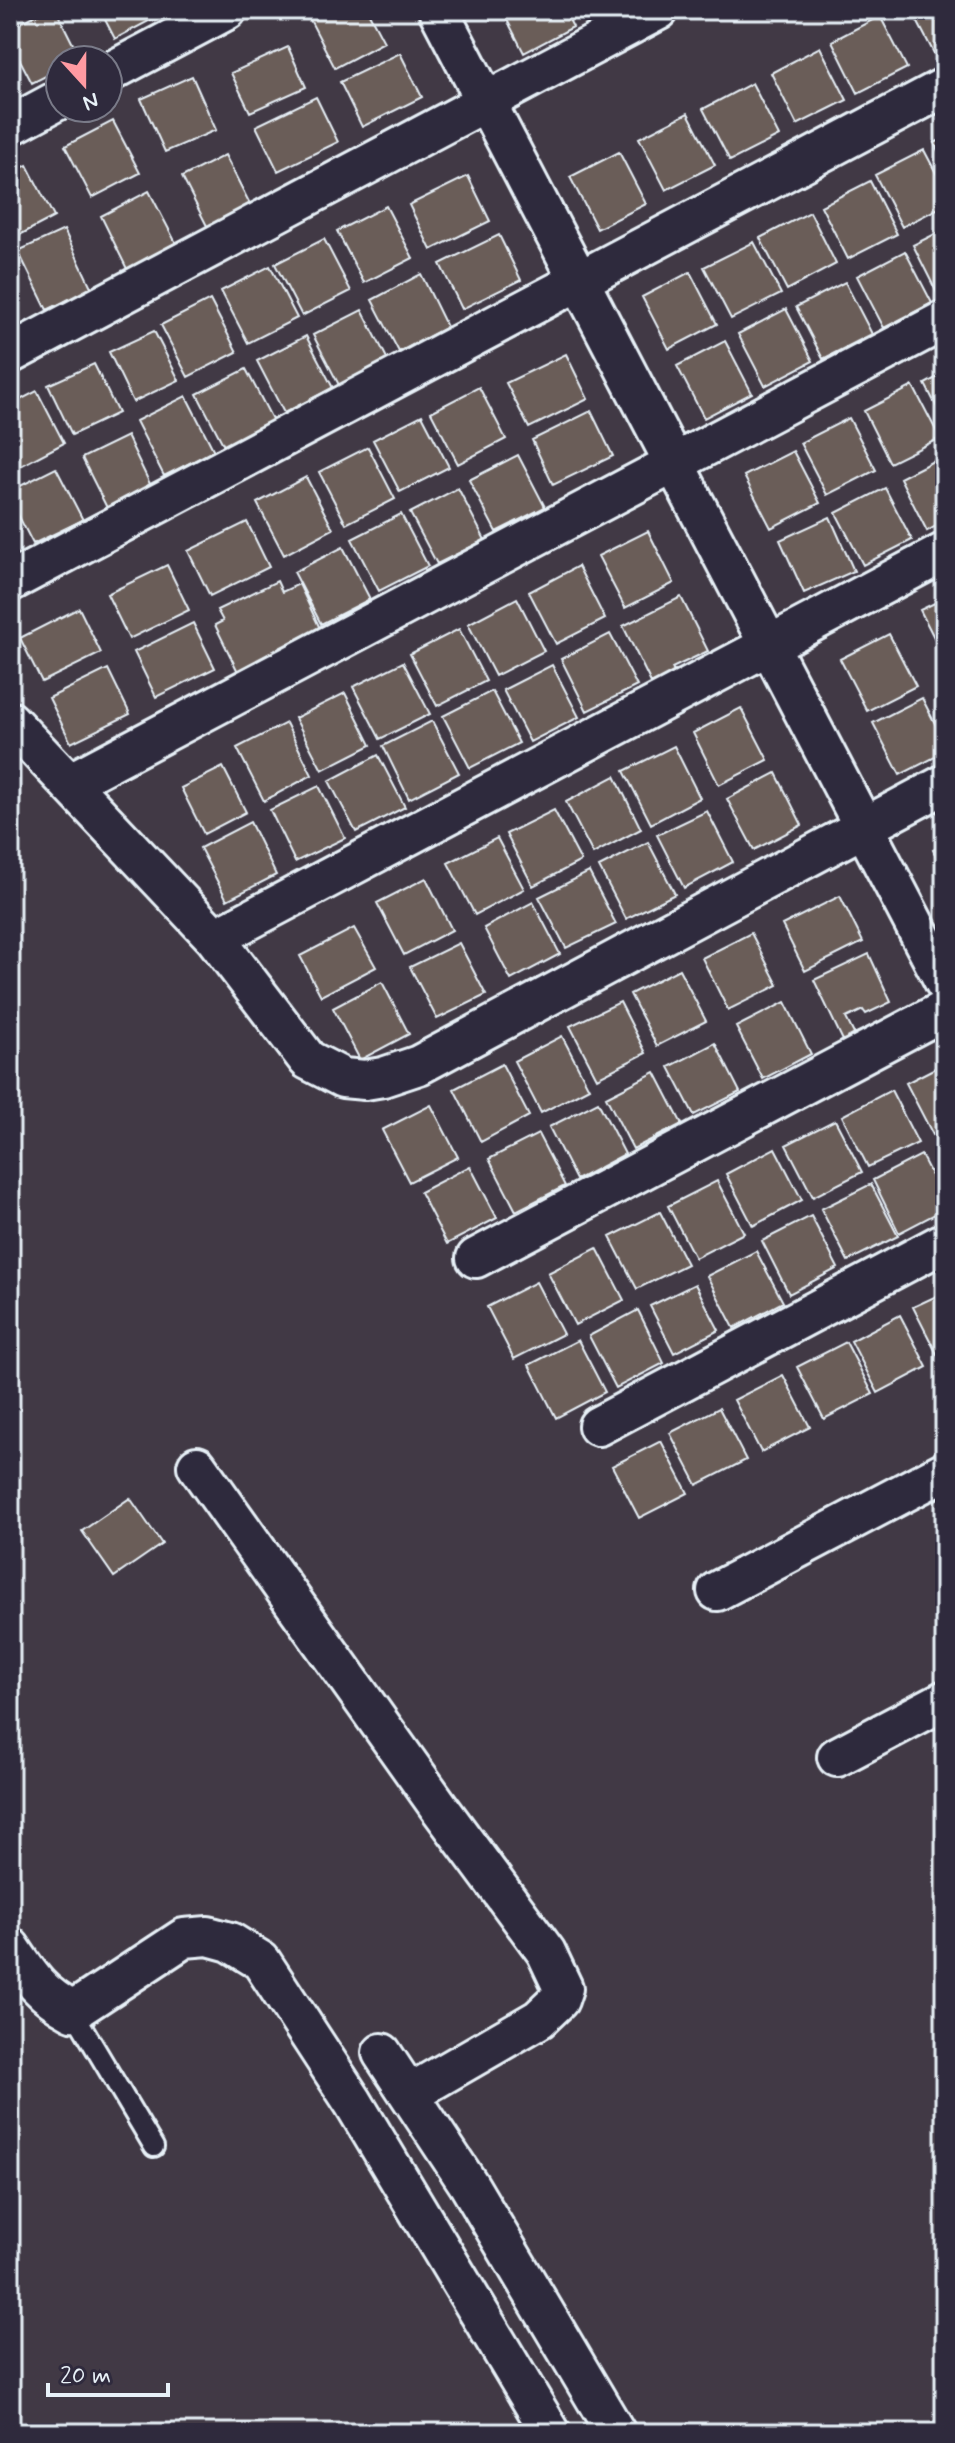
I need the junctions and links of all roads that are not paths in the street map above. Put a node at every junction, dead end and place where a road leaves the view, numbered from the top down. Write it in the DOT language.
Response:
graph roads {
  1 [pos="227,10"];
  2 [pos="438,10"];
  3 [pos="659,10"];
  4 [pos="124,65"];
  5 [pos="945,87"];
  6 [pos="486,102"];
  7 [pos="44,108"];
  8 [pos="10,126"];
  9 [pos="579,281"];
  10 [pos="945,320"];
  11 [pos="10,354"];
  12 [pos="674,463"];
  13 [pos="945,552"];
  14 [pos="10,582"];
  15 [pos="769,645"];
  16 [pos="10,721"];
  17 [pos="69,783"];
  18 [pos="945,784"];
  19 [pos="864,827"];
  20 [pos="215,938"];
  21 [pos="945,983"];
  22 [pos="945,1010"];
  23 [pos="945,1242"];
  24 [pos="476,1258"];
  25 [pos="598,1426"];
  26 [pos="197,1466"];
  27 [pos="945,1471"];
  28 [pos="717,1591"];
  29 [pos="945,1700"];
  30 [pos="837,1757"];
  31 [pos="10,1947"];
  32 [pos="73,2011"];
  33 [pos="382,2053"];
  34 [pos="409,2094"];
  35 [pos="154,2147"];
  36 [pos="551,2433"];
  37 [pos="616,2433"];
  1 -- 4 [label="street"];
  2 -- 6 [label="street"];
  3 -- 6 [label="street"];
  5 -- 9 [label="street"];
  6 -- 9 [label="street"];
  6 -- 11 [label="street"];
  7 -- 8 [label="street"];
  9 -- 12 [label="street"];
  9 -- 14 [label="street"];
  10 -- 12 [label="street"];
  12 -- 15 [label="street"];
  12 -- 17 [label="street"];
  13 -- 15 [label="street"];
  15 -- 19 [label="street"];
  15 -- 20 [label="street"];
  16 -- 17 [label="street"];
  17 -- 20 [label="street"];
  18 -- 19 [label="street"];
  19 -- 20 [label="street"];
  19 -- 21 [label="street"];
  22 -- 24 [label="street"];
  23 -- 25 [label="street"];
  26 -- 34 [label="street"];
  27 -- 28 [label="street"];
  29 -- 30 [label="street"];
  31 -- 32 [label="street"];
  32 -- 35 [label="lane"];
  32 -- 36 [label="street"];
  33 -- 34 [label="street"];
  34 -- 37 [label="street"];
}
